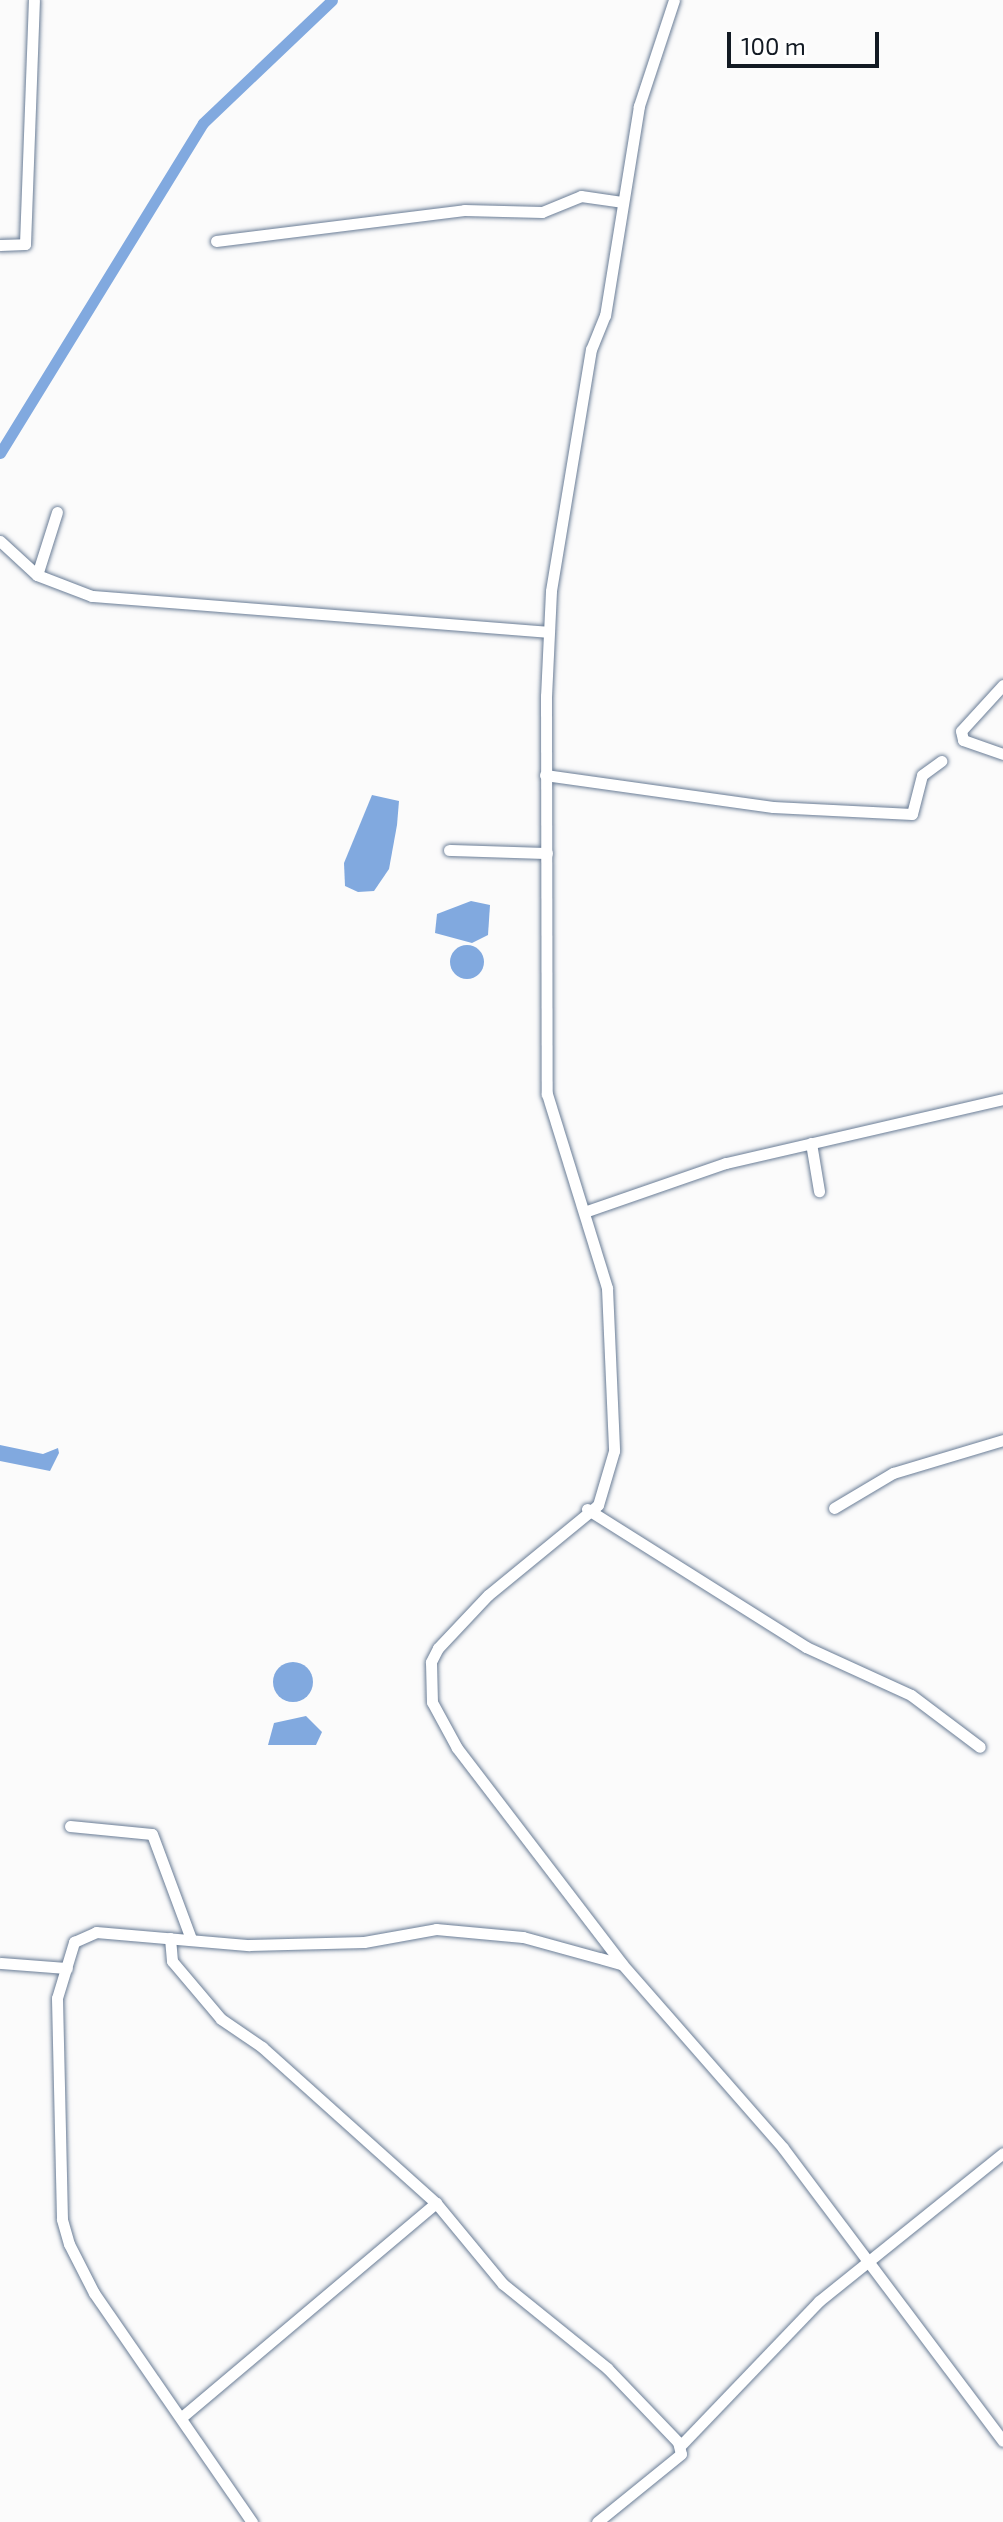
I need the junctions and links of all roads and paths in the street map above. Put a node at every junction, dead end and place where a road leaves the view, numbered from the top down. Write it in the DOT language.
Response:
graph roads {
  1 [pos="34,0"];
  2 [pos="674,0"];
  3 [pos="622,202"];
  4 [pos="216,241"];
  5 [pos="0,245"];
  6 [pos="57,512"];
  7 [pos="4,546"];
  8 [pos="37,575"];
  9 [pos="548,632"];
  10 [pos="1003,685"];
  11 [pos="1003,754"];
  12 [pos="941,761"];
  13 [pos="545,775"];
  14 [pos="449,850"];
  15 [pos="547,853"];
  16 [pos="1003,1099"];
  17 [pos="811,1143"];
  18 [pos="819,1191"];
  19 [pos="587,1211"];
  20 [pos="1003,1440"];
  21 [pos="834,1508"];
  22 [pos="587,1509"];
  23 [pos="980,1747"];
  24 [pos="70,1826"];
  25 [pos="170,1938"];
  26 [pos="191,1939"];
  27 [pos="0,1963"];
  28 [pos="622,1964"];
  29 [pos="67,1968"];
  30 [pos="1003,2153"];
  31 [pos="436,2203"];
  32 [pos="872,2263"];
  33 [pos="183,2416"];
  34 [pos="1003,2441"];
  35 [pos="680,2446"];
  36 [pos="252,2522"];
  37 [pos="597,2522"];
  1 -- 5 [label="street"];
  2 -- 3 [label="street"];
  3 -- 4 [label="street"];
  3 -- 9 [label="street"];
  6 -- 8 [label="street"];
  7 -- 8 [label="street"];
  8 -- 9 [label="street"];
  9 -- 13 [label="street"];
  10 -- 11 [label="street"];
  12 -- 13 [label="street"];
  13 -- 15 [label="street"];
  14 -- 15 [label="street"];
  15 -- 19 [label="street"];
  16 -- 17 [label="street"];
  17 -- 18 [label="street"];
  17 -- 19 [label="street"];
  19 -- 22 [label="street"];
  20 -- 21 [label="street"];
  22 -- 23 [label="street"];
  22 -- 28 [label="street"];
  24 -- 26 [label="street"];
  25 -- 26 [label="street"];
  25 -- 29 [label="street"];
  25 -- 31 [label="street"];
  26 -- 28 [label="street"];
  27 -- 29 [label="street"];
  28 -- 32 [label="street"];
  29 -- 33 [label="street"];
  30 -- 32 [label="street"];
  31 -- 33 [label="street"];
  31 -- 35 [label="street"];
  32 -- 34 [label="street"];
  32 -- 35 [label="street"];
  33 -- 36 [label="street"];
  35 -- 37 [label="street"];
}
